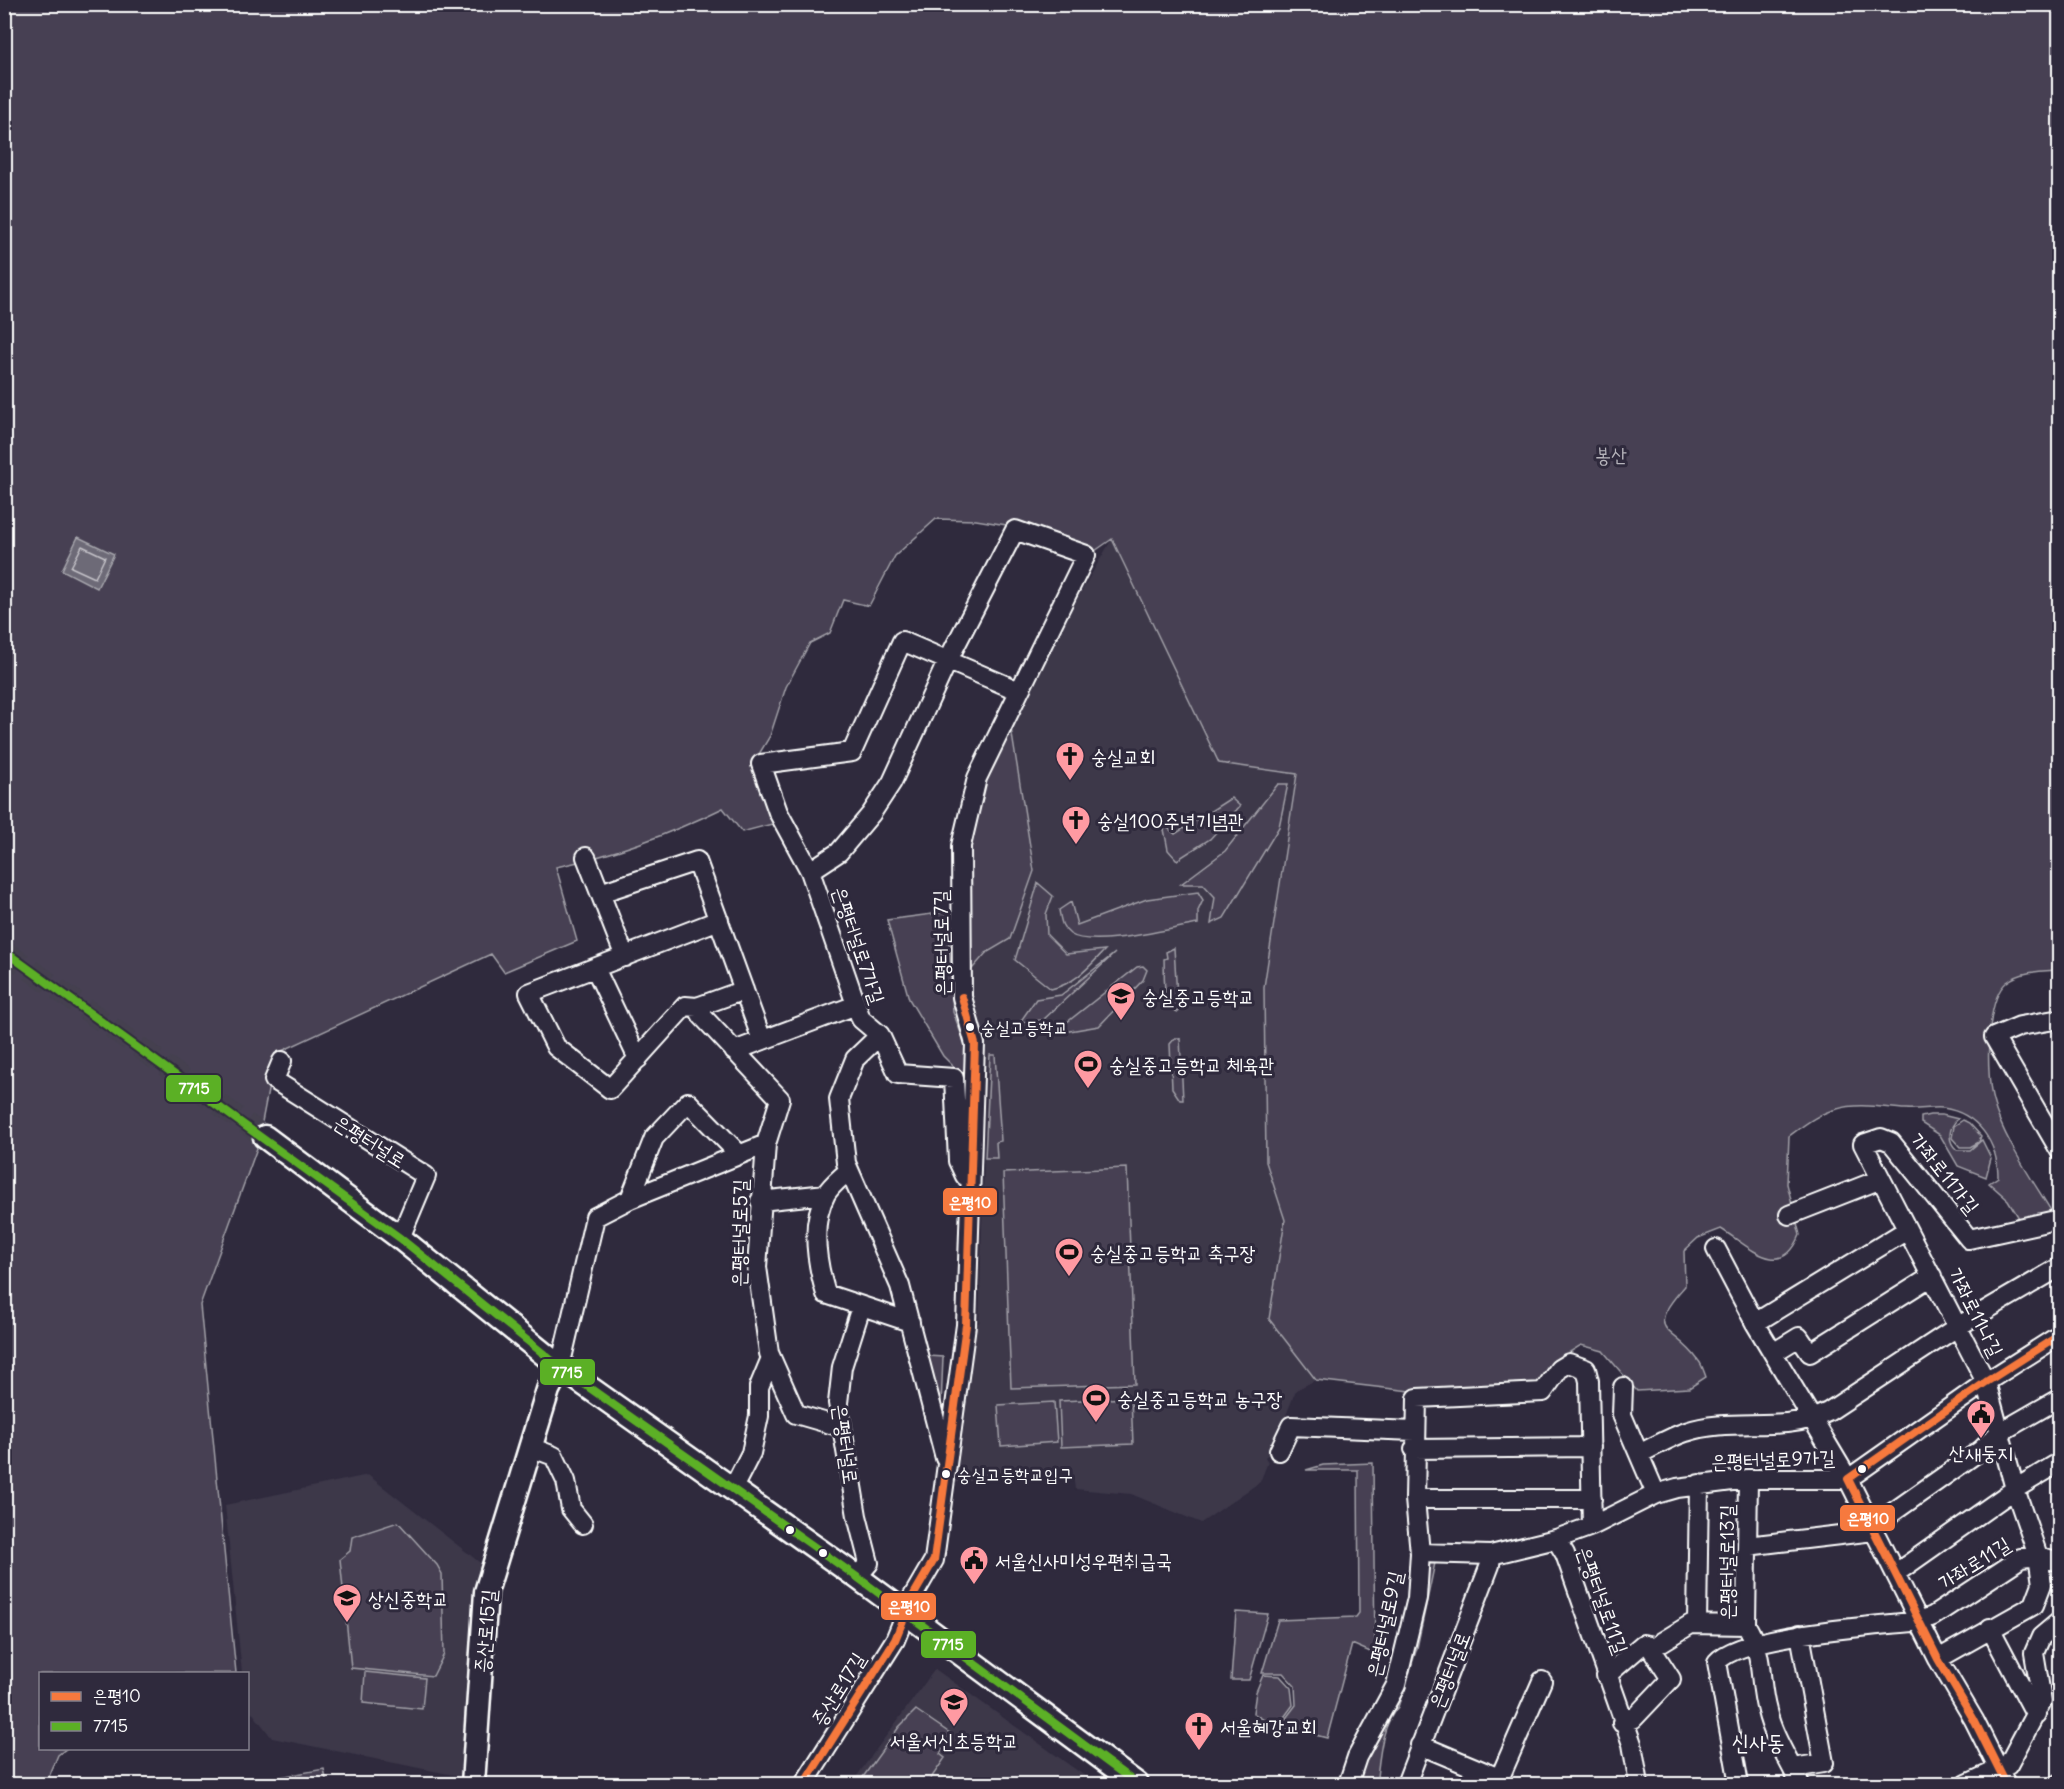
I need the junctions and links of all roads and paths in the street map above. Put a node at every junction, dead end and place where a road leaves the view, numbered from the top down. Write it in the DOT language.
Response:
graph roads {
  1 [pos="1015,530"];
  2 [pos="948,660"];
  3 [pos="1019,692"];
  4 [pos="586,857"];
  5 [pos="810,871"];
  6 [pos="600,893"];
  7 [pos="719,920"];
  8 [pos="625,957"];
  9 [pos="595,968"];
  10 [pos="744,990"];
  11 [pos="856,1005"];
  12 [pos="697,1007"];
  13 [pos="2060,1018"];
  14 [pos="880,1035"];
  15 [pos="762,1040"];
  16 [pos="734,1050"];
  17 [pos="638,1059"];
  18 [pos="282,1061"];
  19 [pos="265,1137"];
  20 [pos="766,1144"];
  21 [pos="1863,1144"];
  22 [pos="2060,1151"];
  23 [pos="739,1154"];
  24 [pos="849,1170"];
  25 [pos="1881,1179"];
  26 [pos="969,1183"];
  27 [pos="826,1194"];
  28 [pos="630,1199"];
  29 [pos="760,1201"];
  30 [pos="1789,1215"];
  31 [pos="2060,1219"];
  32 [pos="1907,1230"];
  33 [pos="400,1238"];
  34 [pos="1716,1249"];
  35 [pos="2060,1267"];
  36 [pos="1932,1276"];
  37 [pos="861,1307"];
  38 [pos="910,1322"];
  39 [pos="1755,1323"];
  40 [pos="1957,1327"];
  41 [pos="2060,1335"];
  42 [pos="1773,1353"];
  43 [pos="771,1358"];
  44 [pos="560,1367"];
  45 [pos="1986,1382"];
  46 [pos="1623,1387"];
  47 [pos="2060,1398"];
  48 [pos="1813,1419"];
  49 [pos="841,1427"];
  50 [pos="1414,1431"];
  51 [pos="1999,1433"];
  52 [pos="530,1447"];
  53 [pos="1591,1447"];
  54 [pos="1414,1449"];
  55 [pos="1279,1451"];
  56 [pos="1639,1454"];
  57 [pos="2060,1462"];
  58 [pos="947,1466"];
  59 [pos="1748,1479"];
  60 [pos="1848,1479"];
  61 [pos="1700,1484"];
  62 [pos="2015,1489"];
  63 [pos="732,1490"];
  64 [pos="1656,1494"];
  65 [pos="1415,1499"];
  66 [pos="1592,1499"];
  67 [pos="584,1524"];
  68 [pos="1592,1526"];
  69 [pos="1874,1531"];
  70 [pos="1556,1539"];
  71 [pos="1747,1545"];
  72 [pos="1420,1553"];
  73 [pos="1491,1555"];
  74 [pos="2038,1556"];
  75 [pos="2060,1562"];
  76 [pos="1896,1573"];
  77 [pos="857,1577"];
  78 [pos="905,1613"];
  79 [pos="1920,1621"];
  80 [pos="2060,1621"];
  81 [pos="1697,1624"];
  82 [pos="1746,1625"];
  83 [pos="1990,1628"];
  84 [pos="1800,1634"];
  85 [pos="1756,1642"];
  86 [pos="1650,1646"];
  87 [pos="1938,1659"];
  88 [pos="1606,1676"];
  89 [pos="1542,1681"];
  90 [pos="2036,1715"];
  91 [pos="1622,1723"];
  92 [pos="1420,1745"];
  93 [pos="1796,1776"];
  94 [pos="2002,1778"];
  95 [pos="1498,1781"];
  96 [pos="473,1785"];
  97 [pos="804,1785"];
  98 [pos="1137,1785"];
  99 [pos="1348,1785"];
  100 [pos="1406,1785"];
  101 [pos="1639,1785"];
  102 [pos="1739,1785"];
  103 [pos="1967,1785"];
  1 -- 2 [label="street, 은평터널로7가길"];
  1 -- 3 [label="street, 은평터널로7길"];
  2 -- 3 [label="street, 은평터널로7가길"];
  2 -- 5 [label="street, 은평터널로7가길"];
  2 -- 5 [label="street, 은평터널로7가길"];
  3 -- 26 [label="street, 은평터널로7길"];
  4 -- 6 [label="street"];
  5 -- 11 [label="street, 은평터널로7가길"];
  6 -- 7 [label="street"];
  6 -- 8 [label="street"];
  7 -- 8 [label="street"];
  7 -- 10 [label="street"];
  8 -- 9 [label="street"];
  9 -- 17 [label="street"];
  9 -- 17 [label="street"];
  10 -- 12 [label="street"];
  10 -- 15 [label="street"];
  11 -- 14 [label="street, 은평터널로7가길"];
  11 -- 15 [label="street"];
  12 -- 16 [label="street, 은평터널로5길"];
  12 -- 17 [label="street"];
  13 -- 22 [label="street"];
  14 -- 24 [label="street, 은평터널로7길"];
  14 -- 26 [label="street, 은평터널로7가길"];
  15 -- 16 [label="street"];
  16 -- 20 [label="street, 은평터널로5길"];
  18 -- 33 [label="street, 은평터널로"];
  19 -- 33 [label="main road"];
  20 -- 23 [label="street, 은평터널로5길"];
  20 -- 29 [label="street, 은평터널로5길"];
  21 -- 25 [label="street, 가좌로11나길"];
  21 -- 31 [label="street, 가좌로11가길"];
  23 -- 28 [label="street, 은평터널로5길"];
  23 -- 28 [label="street, 은평터널로5길"];
  24 -- 27 [label="street"];
  24 -- 38 [label="street, 은평터널로7길"];
  25 -- 30 [label="street"];
  25 -- 32 [label="street, 가좌로11나길"];
  26 -- 58 [label="street, 은평터널로7길"];
  27 -- 29 [label="street"];
  27 -- 37 [label="street"];
  28 -- 44 [label="street"];
  29 -- 43 [label="street, 은평터널로5길"];
  32 -- 36 [label="street, 가좌로11나길"];
  32 -- 39 [label="street"];
  33 -- 44 [label="main road"];
  34 -- 39 [label="street"];
  35 -- 40 [label="street"];
  36 -- 40 [label="street, 가좌로11나길"];
  36 -- 42 [label="street"];
  37 -- 38 [label="street"];
  37 -- 49 [label="street, 은평터널로"];
  38 -- 58 [label="street, 은평터널로7길"];
  39 -- 42 [label="street"];
  40 -- 45 [label="street, 가좌로11나길"];
  40 -- 48 [label="street"];
  41 -- 45 [label="street"];
  42 -- 48 [label="street"];
  43 -- 49 [label="street, 은평터널로5길"];
  43 -- 63 [label="street"];
  44 -- 52 [label="main road, 증산로15길"];
  44 -- 63 [label="main road"];
  45 -- 51 [label="street, 가좌로11나길"];
  45 -- 60 [label="street"];
  46 -- 56 [label="street"];
  47 -- 51 [label="street"];
  48 -- 56 [label="street"];
  48 -- 60 [label="street"];
  49 -- 77 [label="street, 은평터널로"];
  50 -- 53 [label="street, 은평터널로9길"];
  50 -- 54 [label="street, 은평터널로9길"];
  50 -- 55 [label="street"];
  51 -- 62 [label="street, 가좌로11나길"];
  51 -- 69 [label="street"];
  52 -- 67 [label="street"];
  52 -- 96 [label="main road, 증산로15길"];
  53 -- 54 [label="street"];
  53 -- 66 [label="street"];
  54 -- 65 [label="street, 은평터널로9길"];
  56 -- 64 [label="street"];
  57 -- 62 [label="street"];
  58 -- 78 [label="street, 은평터널로7길"];
  59 -- 60 [label="street, 은평터널로9가길"];
  59 -- 61 [label="street, 은평터널로9가길"];
  59 -- 71 [label="street, 은평터널로13길"];
  60 -- 69 [label="street"];
  61 -- 64 [label="street, 은평터널로9가길"];
  61 -- 81 [label="street, 은평터널로9가길"];
  62 -- 74 [label="street, 가좌로11나길"];
  62 -- 76 [label="street, 가좌로11길"];
  63 -- 77 [label="main road"];
  64 -- 68 [label="street, 은평터널로9가길"];
  65 -- 66 [label="street"];
  65 -- 72 [label="street, 은평터널로9길"];
  66 -- 68 [label="street"];
  68 -- 70 [label="street, 은평터널로9가길"];
  69 -- 71 [label="street"];
  69 -- 76 [label="street"];
  70 -- 73 [label="street, 은평터널로9가길"];
  70 -- 88 [label="street, 은평터널로11길"];
  71 -- 82 [label="street, 은평터널로13길"];
  72 -- 73 [label="street, 은평터널로9가길"];
  72 -- 99 [label="street, 은평터널로9길"];
  73 -- 92 [label="street, 은평터널로"];
  74 -- 75 [label="street"];
  74 -- 79 [label="street, 가좌로11길"];
  74 -- 83 [label="street, 가좌로11길"];
  76 -- 79 [label="street"];
  77 -- 78 [label="main road"];
  78 -- 97 [label="street, 증산로17길"];
  78 -- 98 [label="main road"];
  79 -- 84 [label="street, 가좌로11길"];
  79 -- 87 [label="street"];
  80 -- 90 [label="street"];
  81 -- 82 [label="street"];
  81 -- 86 [label="street, 은평터널로11길"];
  82 -- 85 [label="street, 은평터널로13길"];
  83 -- 87 [label="street, 가좌로11길"];
  83 -- 90 [label="street"];
  84 -- 85 [label="street, 가좌로11길"];
  84 -- 93 [label="street, 은평터널로13길"];
  85 -- 93 [label="street, 은평터널로13길"];
  85 -- 102 [label="street, 은평터널로13길"];
  86 -- 88 [label="street, 은평터널로11길"];
  86 -- 91 [label="street"];
  87 -- 94 [label="street"];
  88 -- 91 [label="street, 은평터널로11길"];
  89 -- 95 [label="street"];
  90 -- 94 [label="street"];
  91 -- 101 [label="street, 은평터널로11길"];
  92 -- 95 [label="street"];
  92 -- 100 [label="street, 은평터널로"];
  94 -- 103 [label="street"];
}
